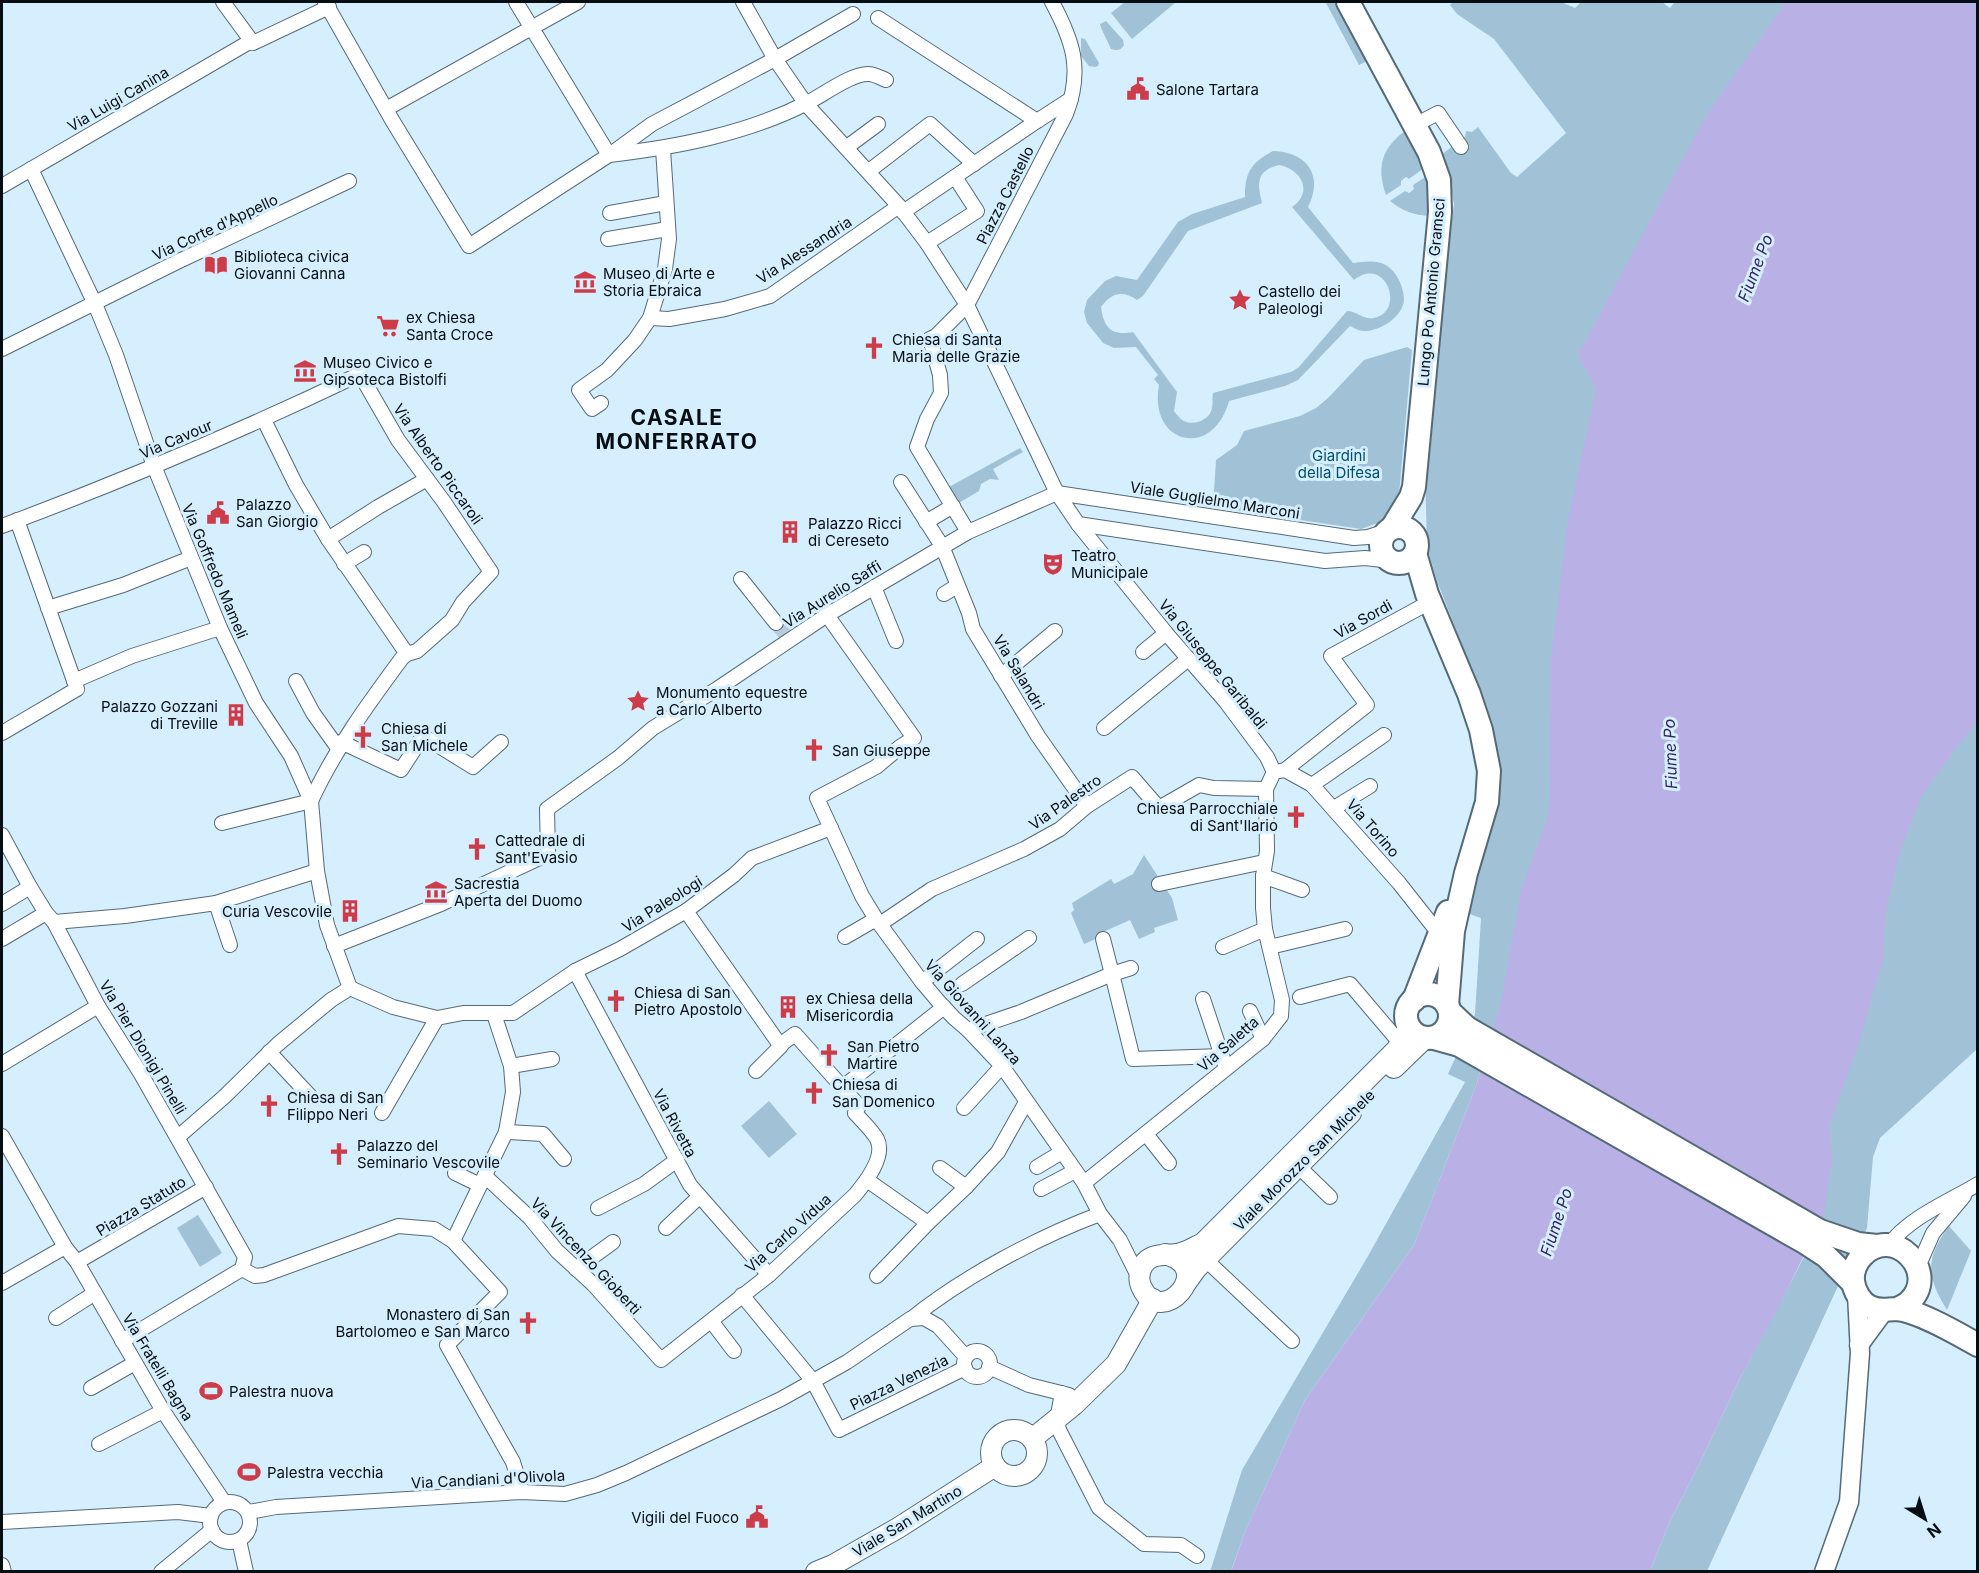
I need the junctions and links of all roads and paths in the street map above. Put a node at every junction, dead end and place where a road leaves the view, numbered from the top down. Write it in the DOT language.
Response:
graph roads {
  1 [pos="223,2"];
  2 [pos="516,2"];
  3 [pos="578,2"];
  4 [pos="743,2"];
  5 [pos="1052,2"];
  6 [pos="1348,2"];
  7 [pos="328,4"];
  8 [pos="853,14"];
  9 [pos="878,18"];
  10 [pos="532,28"];
  11 [pos="252,42"];
  12 [pos="775,59"];
  13 [pos="886,80"];
  14 [pos="1071,99"];
  15 [pos="806,104"];
  16 [pos="386,109"];
  17 [pos="1037,121"];
  18 [pos="878,124"];
  19 [pos="1415,125"];
  20 [pos="638,133"];
  21 [pos="847,147"];
  22 [pos="1461,147"];
  23 [pos="663,149"];
  24 [pos="645,151"];
  25 [pos="609,155"];
  26 [pos="974,164"];
  27 [pos="31,169"];
  28 [pos="869,171"];
  29 [pos="955,177"];
  30 [pos="349,181"];
  31 [pos="2,186"];
  32 [pos="666,203"];
  33 [pos="901,209"];
  34 [pos="610,213"];
  35 [pos="668,229"];
  36 [pos="608,239"];
  37 [pos="927,243"];
  38 [pos="95,303"];
  39 [pos="967,305"];
  40 [pos="650,318"];
  41 [pos="2,349"];
  42 [pos="360,374"];
  43 [pos="601,403"];
  44 [pos="264,420"];
  45 [pos="154,466"];
  46 [pos="427,479"];
  47 [pos="901,483"];
  48 [pos="1057,493"];
  49 [pos="953,506"];
  50 [pos="16,520"];
  51 [pos="926,522"];
  52 [pos="1078,524"];
  53 [pos="2,526"];
  54 [pos="968,532"];
  55 [pos="328,539"];
  56 [pos="1395,544"];
  57 [pos="942,546"];
  58 [pos="364,552"];
  59 [pos="191,558"];
  60 [pos="344,564"];
  61 [pos="741,579"];
  62 [pos="957,586"];
  63 [pos="874,587"];
  64 [pos="944,594"];
  65 [pos="1429,598"];
  66 [pos="48,608"];
  67 [pos="827,615"];
  68 [pos="776,623"];
  69 [pos="220,628"];
  70 [pos="1055,631"];
  71 [pos="1166,633"];
  72 [pos="896,641"];
  73 [pos="1143,652"];
  74 [pos="407,654"];
  75 [pos="1188,659"];
  76 [pos="1001,676"];
  77 [pos="296,681"];
  78 [pos="75,685"];
  79 [pos="1104,728"];
  80 [pos="2,733"];
  81 [pos="1384,735"];
  82 [pos="501,742"];
  83 [pos="340,745"];
  84 [pos="1280,771"];
  85 [pos="1312,785"];
  86 [pos="1370,786"];
  87 [pos="1266,789"];
  88 [pos="311,801"];
  89 [pos="1087,806"];
  90 [pos="1334,808"];
  91 [pos="222,823"];
  92 [pos="831,828"];
  93 [pos="2,835"];
  94 [pos="1263,869"];
  95 [pos="317,871"];
  96 [pos="1466,873"];
  97 [pos="1159,884"];
  98 [pos="30,887"];
  99 [pos="1302,890"];
  100 [pos="216,903"];
  101 [pos="2,904"];
  102 [pos="686,912"];
  103 [pos="50,918"];
  104 [pos="878,921"];
  105 [pos="1433,926"];
  106 [pos="1265,929"];
  107 [pos="1345,929"];
  108 [pos="845,937"];
  109 [pos="1029,938"];
  110 [pos="2,939"];
  111 [pos="977,939"];
  112 [pos="1102,939"];
  113 [pos="230,945"];
  114 [pos="334,946"];
  115 [pos="1223,947"];
  116 [pos="1270,947"];
  117 [pos="1131,968"];
  118 [pos="575,971"];
  119 [pos="1112,974"];
  120 [pos="922,982"];
  121 [pos="962,984"];
  122 [pos="350,988"];
  123 [pos="1203,999"];
  124 [pos="1290,999"];
  125 [pos="1414,1000"];
  126 [pos="943,1002"];
  127 [pos="98,1006"];
  128 [pos="1448,1009"];
  129 [pos="1250,1011"];
  130 [pos="494,1014"];
  131 [pos="437,1018"];
  132 [pos="969,1030"];
  133 [pos="1463,1036"];
  134 [pos="1417,1037"];
  135 [pos="1263,1039"];
  136 [pos="780,1045"];
  137 [pos="269,1052"];
  138 [pos="552,1059"];
  139 [pos="509,1060"];
  140 [pos="1224,1062"];
  141 [pos="2,1064"];
  142 [pos="1002,1066"];
  143 [pos="756,1071"];
  144 [pos="843,1088"];
  145 [pos="310,1096"];
  146 [pos="1026,1102"];
  147 [pos="964,1108"];
  148 [pos="382,1113"];
  149 [pos="506,1132"];
  150 [pos="1146,1134"];
  151 [pos="2,1136"];
  152 [pos="178,1137"];
  153 [pos="1062,1152"];
  154 [pos="564,1159"];
  155 [pos="677,1160"];
  156 [pos="1169,1164"];
  157 [pos="1037,1167"];
  158 [pos="1299,1167"];
  159 [pos="940,1168"];
  160 [pos="1075,1171"];
  161 [pos="455,1173"];
  162 [pos="867,1180"];
  163 [pos="482,1181"];
  164 [pos="1084,1183"];
  165 [pos="206,1186"];
  166 [pos="1974,1186"];
  167 [pos="966,1187"];
  168 [pos="1041,1189"];
  169 [pos="699,1197"];
  170 [pos="1330,1197"];
  171 [pos="598,1208"];
  172 [pos="1100,1214"];
  173 [pos="928,1223"];
  174 [pos="666,1228"];
  175 [pos="1120,1239"];
  176 [pos="453,1241"];
  177 [pos="613,1242"];
  178 [pos="1875,1245"];
  179 [pos="65,1247"];
  180 [pos="1157,1257"];
  181 [pos="1206,1260"];
  182 [pos="77,1262"];
  183 [pos="242,1269"];
  184 [pos="576,1269"];
  185 [pos="1918,1273"];
  186 [pos="769,1275"];
  187 [pos="877,1276"];
  188 [pos="1140,1280"];
  189 [pos="2,1282"];
  190 [pos="1186,1283"];
  191 [pos="1851,1283"];
  192 [pos="95,1293"];
  193 [pos="742,1295"];
  194 [pos="1153,1299"];
  195 [pos="1891,1310"];
  196 [pos="56,1318"];
  197 [pos="910,1319"];
  198 [pos="712,1322"];
  199 [pos="1950,1329"];
  200 [pos="122,1341"];
  201 [pos="1292,1341"];
  202 [pos="1859,1345"];
  203 [pos="1977,1345"];
  204 [pos="734,1351"];
  205 [pos="660,1360"];
  206 [pos="966,1362"];
  207 [pos="135,1363"];
  208 [pos="989,1367"];
  209 [pos="813,1381"];
  210 [pos="91,1388"];
  211 [pos="1093,1388"];
  212 [pos="1062,1393"];
  213 [pos="163,1411"];
  214 [pos="1057,1420"];
  215 [pos="1032,1439"];
  216 [pos="99,1444"];
  217 [pos="995,1466"];
  218 [pos="522,1492"];
  219 [pos="224,1502"];
  220 [pos="249,1512"];
  221 [pos="2,1522"];
  222 [pos="211,1523"];
  223 [pos="239,1540"];
  224 [pos="1197,1556"];
  225 [pos="2,1565"];
  226 [pos="4,1572"];
  227 [pos="161,1572"];
  228 [pos="246,1572"];
  229 [pos="816,1572"];
  230 [pos="1824,1572"];
  1 -- 11 [label="street"];
  2 -- 10 [label="street"];
  3 -- 10 [label="street"];
  4 -- 12 [label="street"];
  5 -- 14 [label="street, Piazza Castello"];
  6 -- 19 [label="main road, Lungo Po Antonio Gramsci"];
  7 -- 11 [label="street, Via Luigi Canina"];
  7 -- 16 [label="street"];
  8 -- 12 [label="street"];
  9 -- 17 [label="street"];
  10 -- 16 [label="street"];
  10 -- 25 [label="street"];
  11 -- 27 [label="street, Via Luigi Canina"];
  12 -- 15 [label="street"];
  12 -- 20 [label="street"];
  13 -- 15 [label="street"];
  14 -- 17 [label="street, Piazza Castello"];
  14 -- 39 [label="street, Piazza Castello"];
  15 -- 21 [label="street"];
  15 -- 23 [label="street"];
  16 -- 25 [label="street"];
  17 -- 26 [label="street, Piazza Castello"];
  18 -- 21 [label="street"];
  19 -- 22 [label="street"];
  19 -- 56 [label="main road, Lungo Po Antonio Gramsci"];
  20 -- 24 [label="street"];
  20 -- 25 [label="street"];
  21 -- 28 [label="street"];
  23 -- 24 [label="street"];
  23 -- 32 [label="street"];
  24 -- 25 [label="street"];
  26 -- 28 [label="street"];
  26 -- 29 [label="street, Piazza Castello"];
  27 -- 31 [label="street, Via Luigi Canina"];
  27 -- 38 [label="street, Via Goffredo Mameli"];
  28 -- 33 [label="street"];
  29 -- 33 [label="street, Via Alessandria"];
  29 -- 37 [label="street, Piazza Castello"];
  30 -- 38 [label="street, Via Corte d'Appello"];
  32 -- 34 [label="street"];
  32 -- 35 [label="street"];
  33 -- 37 [label="street"];
  33 -- 40 [label="street, Via Alessandria"];
  35 -- 36 [label="street"];
  35 -- 40 [label="street"];
  37 -- 39 [label="street"];
  38 -- 41 [label="street, Via Corte d'Appello"];
  38 -- 45 [label="street, Via Goffredo Mameli"];
  39 -- 48 [label="street"];
  39 -- 49 [label="street, Piazza Castello"];
  40 -- 43 [label="street"];
  42 -- 44 [label="street, Via Cavour"];
  42 -- 46 [label="street, Via Alberto Piccaroli"];
  44 -- 45 [label="street, Via Cavour"];
  44 -- 55 [label="street"];
  45 -- 50 [label="street, Via Cavour"];
  45 -- 59 [label="street, Via Goffredo Mameli"];
  46 -- 55 [label="street"];
  46 -- 74 [label="street, Via Alberto Piccaroli"];
  47 -- 51 [label="street, Via Salandri"];
  48 -- 52 [label="street"];
  48 -- 54 [label="street"];
  48 -- 56 [label="street, Viale Guglielmo Marconi"];
  49 -- 51 [label="street"];
  49 -- 54 [label="street, Piazza Castello"];
  50 -- 53 [label="street, Via Cavour"];
  50 -- 66 [label="street"];
  51 -- 57 [label="street, Via Salandri"];
  52 -- 56 [label="street"];
  52 -- 71 [label="street, Via Giuseppe Garibaldi"];
  54 -- 57 [label="street, Via Aurelio Saffi"];
  55 -- 60 [label="street"];
  56 -- 65 [label="main road"];
  57 -- 62 [label="street, Via Salandri"];
  57 -- 63 [label="street, Via Aurelio Saffi"];
  58 -- 60 [label="street"];
  59 -- 66 [label="street"];
  59 -- 69 [label="street, Via Goffredo Mameli"];
  60 -- 74 [label="street"];
  61 -- 68 [label="street"];
  62 -- 64 [label="street"];
  62 -- 76 [label="street, Via Salandri"];
  63 -- 67 [label="street, Via Aurelio Saffi"];
  63 -- 72 [label="street"];
  65 -- 84 [label="street, Via Sordi"];
  65 -- 96 [label="main road"];
  66 -- 78 [label="street"];
  67 -- 92 [label="street, Via Giovanni Lanza"];
  67 -- 114 [label="street, Via Aurelio Saffi"];
  69 -- 78 [label="street"];
  69 -- 88 [label="street, Via Goffredo Mameli"];
  70 -- 76 [label="street"];
  71 -- 73 [label="street"];
  71 -- 75 [label="street, Via Giuseppe Garibaldi"];
  74 -- 83 [label="street"];
  75 -- 79 [label="street"];
  75 -- 84 [label="street, Via Giuseppe Garibaldi"];
  76 -- 89 [label="street, Via Salandri"];
  77 -- 83 [label="street"];
  78 -- 80 [label="street"];
  81 -- 85 [label="street"];
  82 -- 83 [label="street"];
  83 -- 88 [label="street"];
  84 -- 85 [label="street, Via Torino"];
  84 -- 87 [label="street"];
  85 -- 90 [label="street, Via Torino"];
  86 -- 90 [label="street"];
  87 -- 89 [label="street, Via Palestro"];
  87 -- 94 [label="street"];
  88 -- 91 [label="street"];
  88 -- 95 [label="street, Via Goffredo Mameli"];
  89 -- 104 [label="street, Via Palestro"];
  90 -- 105 [label="street, Via Torino"];
  92 -- 102 [label="street, Via Paleologi"];
  92 -- 104 [label="street, Via Giovanni Lanza"];
  93 -- 98 [label="street, Via Pier Dionigi Pinelli"];
  94 -- 97 [label="street"];
  94 -- 99 [label="street"];
  94 -- 106 [label="street"];
  95 -- 100 [label="street"];
  95 -- 114 [label="street, Via Goffredo Mameli"];
  96 -- 125 [label="main road"];
  96 -- 128 [label="main road"];
  98 -- 101 [label="street"];
  98 -- 103 [label="street, Via Pier Dionigi Pinelli"];
  100 -- 103 [label="street"];
  100 -- 113 [label="street"];
  102 -- 118 [label="street, Via Paleologi"];
  102 -- 136 [label="street"];
  103 -- 110 [label="street"];
  103 -- 127 [label="street, Via Pier Dionigi Pinelli"];
  104 -- 108 [label="street, Via Palestro"];
  104 -- 120 [label="street, Via Giovanni Lanza"];
  106 -- 115 [label="street"];
  106 -- 116 [label="street"];
  107 -- 116 [label="street"];
  109 -- 121 [label="street"];
  111 -- 120 [label="street"];
  112 -- 119 [label="street"];
  114 -- 122 [label="street, Via Goffredo Mameli"];
  116 -- 124 [label="street"];
  117 -- 119 [label="street"];
  118 -- 130 [label="street, Via Paleologi"];
  118 -- 155 [label="street, Via Rivetta"];
  119 -- 132 [label="street"];
  119 -- 140 [label="street"];
  120 -- 126 [label="street, Via Giovanni Lanza"];
  122 -- 131 [label="street"];
  122 -- 137 [label="street"];
  123 -- 140 [label="street"];
  124 -- 134 [label="street"];
  124 -- 135 [label="street, Via Saletta"];
  125 -- 128 [label="main road"];
  125 -- 134 [label="main road"];
  126 -- 132 [label="street, Via Giovanni Lanza"];
  126 -- 144 [label="street"];
  127 -- 141 [label="street"];
  127 -- 152 [label="street, Via Pier Dionigi Pinelli"];
  128 -- 133 [label="main road"];
  128 -- 134 [label="main road"];
  129 -- 135 [label="street"];
  130 -- 131 [label="street"];
  130 -- 139 [label="street"];
  131 -- 148 [label="street"];
  132 -- 142 [label="street, Via Giovanni Lanza"];
  133 -- 134 [label="main road"];
  133 -- 178 [label="main road"];
  133 -- 191 [label="main road"];
  134 -- 158 [label="main road, Viale Morozzo San Michele"];
  134 -- 180 [label="main road, Viale Morozzo San Michele"];
  135 -- 140 [label="street, Via Saletta"];
  136 -- 143 [label="street"];
  136 -- 144 [label="street"];
  137 -- 145 [label="street"];
  137 -- 152 [label="street"];
  138 -- 139 [label="street"];
  139 -- 149 [label="street"];
  140 -- 150 [label="street, Via Saletta"];
  142 -- 146 [label="street, Via Giovanni Lanza"];
  142 -- 147 [label="street"];
  144 -- 162 [label="street, Via Carlo Vidua"];
  146 -- 153 [label="street, Via Giovanni Lanza"];
  146 -- 167 [label="street"];
  149 -- 154 [label="street"];
  149 -- 163 [label="street"];
  150 -- 156 [label="street"];
  150 -- 164 [label="street, Via Saletta"];
  151 -- 179 [label="street, Via Fratelli Bagna"];
  152 -- 165 [label="street, Via Pier Dionigi Pinelli"];
  153 -- 157 [label="street"];
  153 -- 160 [label="street, Via Giovanni Lanza"];
  155 -- 169 [label="street, Via Rivetta"];
  155 -- 171 [label="street"];
  158 -- 170 [label="street"];
  158 -- 181 [label="main road, Viale Morozzo San Michele"];
  159 -- 167 [label="street"];
  160 -- 164 [label="street, Via Giovanni Lanza"];
  160 -- 168 [label="street"];
  161 -- 163 [label="street, Via Vincenzo Gioberti"];
  162 -- 173 [label="street"];
  162 -- 186 [label="street, Via Carlo Vidua"];
  163 -- 176 [label="street"];
  163 -- 184 [label="street, Via Vincenzo Gioberti"];
  164 -- 172 [label="street, Via Giovanni Lanza"];
  165 -- 182 [label="street, Piazza Statuto"];
  165 -- 183 [label="street, Piazza Statuto"];
  166 -- 178 [label="street"];
  166 -- 185 [label="street"];
  167 -- 173 [label="street"];
  169 -- 174 [label="street"];
  169 -- 186 [label="street, Via Rivetta"];
  172 -- 175 [label="street, Via Giovanni Lanza"];
  172 -- 197 [label="street"];
  173 -- 187 [label="street"];
  175 -- 180 [label="street, Via Giovanni Lanza"];
  175 -- 188 [label="street, Via Giovanni Lanza"];
  176 -- 183 [label="street"];
  176 -- 218 [label="street"];
  177 -- 184 [label="street"];
  178 -- 185 [label="main road"];
  178 -- 191 [label="main road"];
  179 -- 182 [label="street, Via Fratelli Bagna"];
  179 -- 189 [label="street"];
  180 -- 188 [label="main road"];
  180 -- 190 [label="main road"];
  181 -- 190 [label="main road, Viale Morozzo San Michele"];
  181 -- 201 [label="street"];
  182 -- 192 [label="street, Via Fratelli Bagna"];
  183 -- 200 [label="street"];
  184 -- 205 [label="street, Via Vincenzo Gioberti"];
  185 -- 195 [label="main road"];
  185 -- 199 [label="main road"];
  186 -- 193 [label="street, Via Carlo Vidua"];
  188 -- 194 [label="main road"];
  190 -- 194 [label="main road"];
  191 -- 195 [label="main road"];
  191 -- 202 [label="street"];
  192 -- 196 [label="street"];
  192 -- 200 [label="street, Via Fratelli Bagna"];
  193 -- 198 [label="street, Via Carlo Vidua"];
  193 -- 209 [label="street, Piazza Venezia"];
  194 -- 211 [label="main road"];
  195 -- 199 [label="main road"];
  195 -- 202 [label="street"];
  197 -- 206 [label="street, Piazza Venezia"];
  197 -- 209 [label="street"];
  198 -- 204 [label="street"];
  198 -- 205 [label="street, Via Carlo Vidua"];
  199 -- 203 [label="main road"];
  200 -- 207 [label="street, Via Fratelli Bagna"];
  202 -- 230 [label="street"];
  206 -- 208 [label="street, Piazza Venezia"];
  206 -- 208 [label="street, Piazza Venezia"];
  206 -- 209 [label="street, Piazza Venezia"];
  207 -- 210 [label="street"];
  207 -- 213 [label="street, Via Fratelli Bagna"];
  208 -- 212 [label="street"];
  209 -- 218 [label="street, Via Candiani d'Olivola"];
  211 -- 212 [label="street"];
  211 -- 214 [label="main road"];
  212 -- 214 [label="street"];
  213 -- 216 [label="street"];
  213 -- 219 [label="street, Via Fratelli Bagna"];
  214 -- 215 [label="main road"];
  214 -- 224 [label="street"];
  215 -- 217 [label="main road"];
  215 -- 217 [label="main road"];
  217 -- 229 [label="main road, Viale San Martino"];
  218 -- 220 [label="street, Via Candiani d'Olivola"];
  219 -- 220 [label="street"];
  219 -- 222 [label="street"];
  220 -- 223 [label="street"];
  221 -- 222 [label="street"];
  222 -- 223 [label="street"];
  222 -- 227 [label="street"];
  223 -- 228 [label="street"];
  225 -- 226 [label="street"];
}
